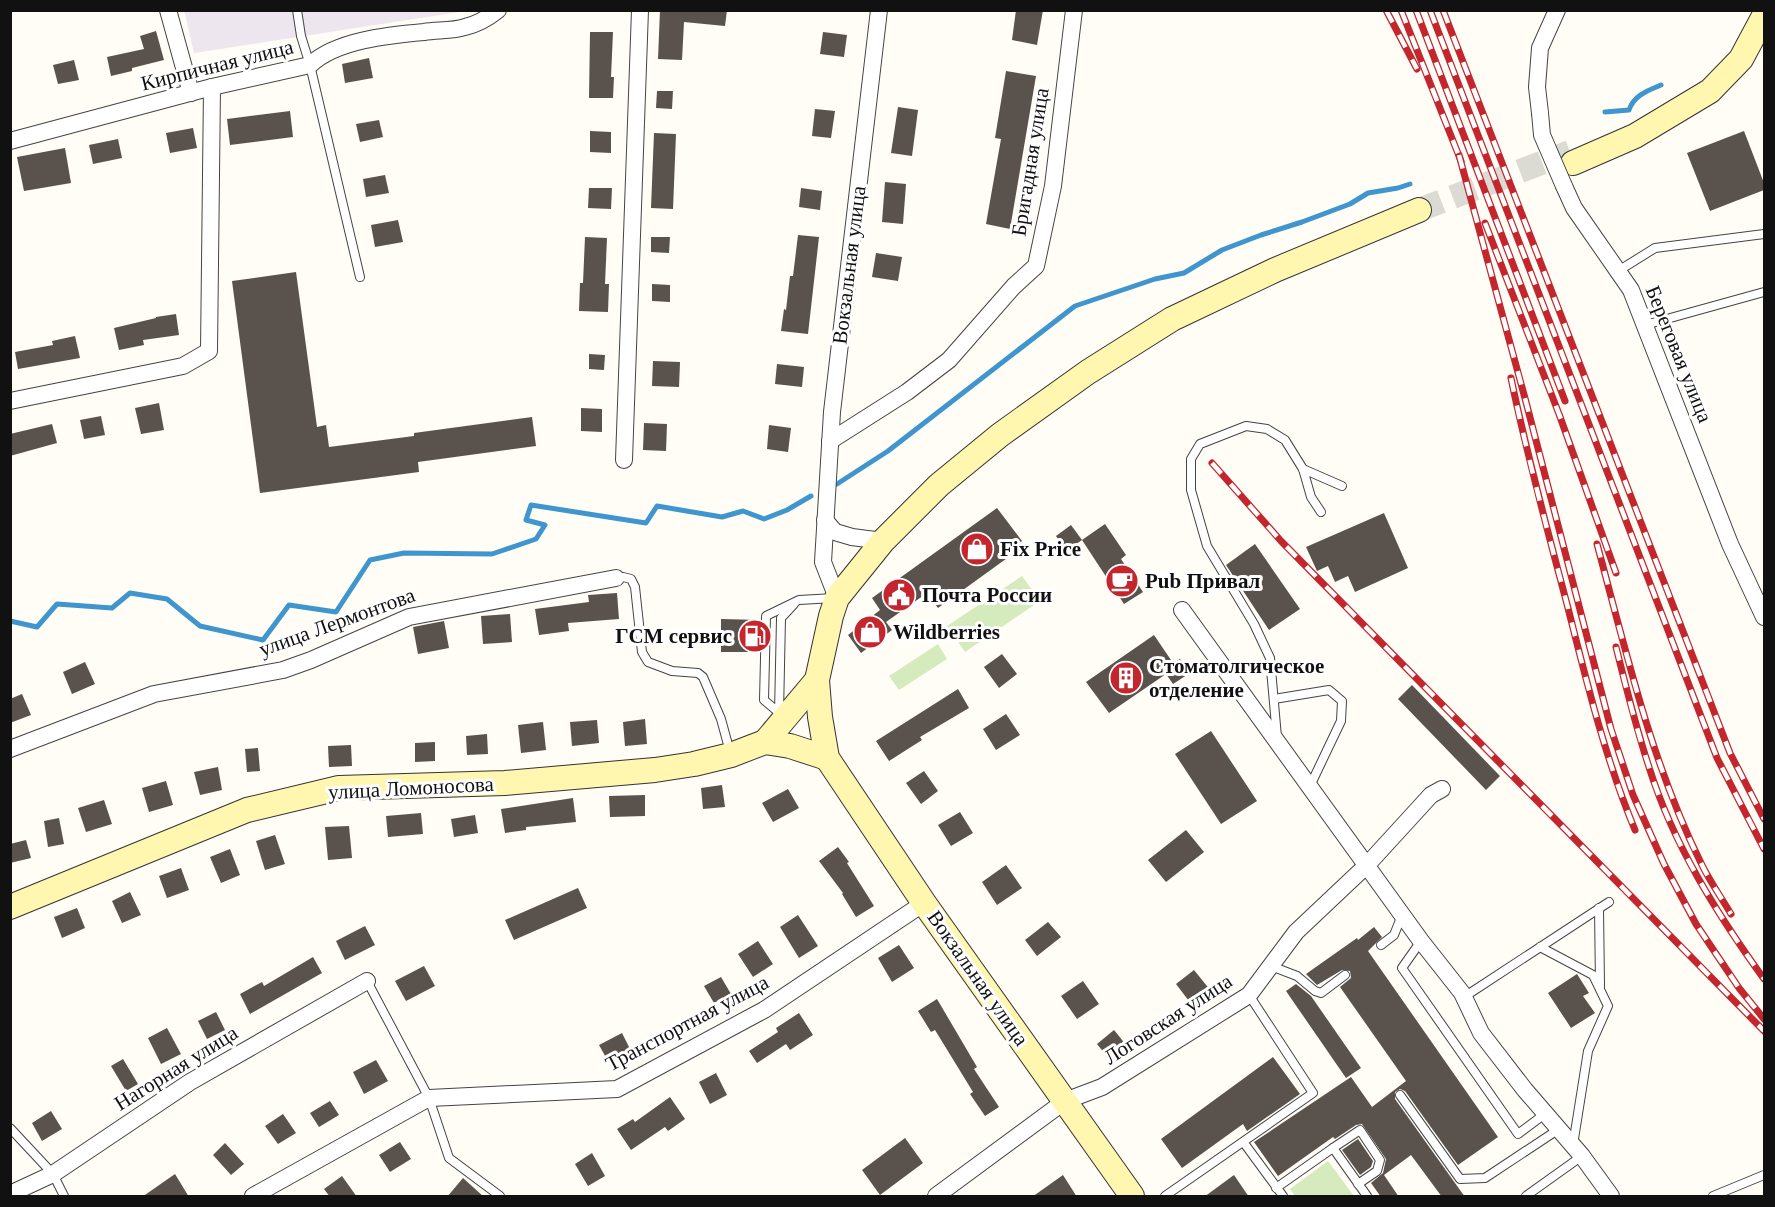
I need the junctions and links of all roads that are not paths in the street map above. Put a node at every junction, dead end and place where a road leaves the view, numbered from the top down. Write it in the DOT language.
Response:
graph roads {
  1 [pos="168,10"];
  2 [pos="297,10"];
  3 [pos="302,10"];
  4 [pos="498,10"];
  5 [pos="640,10"];
  6 [pos="879,10"];
  7 [pos="1074,10"];
  8 [pos="1557,10"];
  9 [pos="1764,10"];
  10 [pos="1764,16"];
  11 [pos="298,20"];
  12 [pos="310,65"];
  13 [pos="212,87"];
  14 [pos="191,93"];
  15 [pos="10,141"];
  16 [pos="1572,158"];
  17 [pos="1422,215"];
  18 [pos="1764,234"];
  19 [pos="1618,271"];
  20 [pos="360,277"];
  21 [pos="1764,292"];
  22 [pos="1645,325"];
  23 [pos="10,401"];
  24 [pos="830,441"];
  25 [pos="624,460"];
  26 [pos="1303,469"];
  27 [pos="1342,486"];
  28 [pos="1321,512"];
  29 [pos="825,520"];
  30 [pos="883,541"];
  31 [pos="616,578"];
  32 [pos="837,598"];
  33 [pos="799,600"];
  34 [pos="1182,610"];
  35 [pos="1764,617"];
  36 [pos="817,680"];
  37 [pos="1274,699"];
  38 [pos="783,716"];
  39 [pos="1277,741"];
  40 [pos="765,742"];
  41 [pos="10,749"];
  42 [pos="731,755"];
  43 [pos="827,758"];
  44 [pos="1310,786"];
  45 [pos="1442,789"];
  46 [pos="1367,865"];
  47 [pos="1609,902"];
  48 [pos="924,903"];
  49 [pos="10,907"];
  50 [pos="1599,908"];
  51 [pos="1403,915"];
  52 [pos="1421,941"];
  53 [pos="1381,945"];
  54 [pos="1540,947"];
  55 [pos="1271,966"];
  56 [pos="1345,975"];
  57 [pos="367,981"];
  58 [pos="1600,989"];
  59 [pos="1249,995"];
  60 [pos="1464,997"];
  61 [pos="1400,1095"];
  62 [pos="429,1098"];
  63 [pos="1065,1101"];
  64 [pos="1546,1113"];
  65 [pos="10,1128"];
  66 [pos="1559,1129"];
  67 [pos="1244,1143"];
  68 [pos="1333,1148"];
  69 [pos="1578,1151"];
  70 [pos="53,1174"];
  71 [pos="1764,1175"];
  72 [pos="1358,1184"];
  73 [pos="1276,1188"];
  74 [pos="10,1194"];
  75 [pos="64,1197"];
  76 [pos="253,1197"];
  77 [pos="500,1197"];
  78 [pos="936,1197"];
  79 [pos="1132,1197"];
  80 [pos="1165,1197"];
  81 [pos="1283,1197"];
  82 [pos="1367,1197"];
  83 [pos="1526,1197"];
  84 [pos="1611,1197"];
  85 [pos="1713,1197"];
  1 -- 14 [label="street"];
  2 -- 11 [label="lane"];
  3 -- 11 [label="lane"];
  4 -- 12 [label="street, Кирпичная улица"];
  5 -- 25 [label="street"];
  6 -- 24 [label="street, Вокзальная улица"];
  7 -- 24 [label="street, Бригадная улица"];
  8 -- 19 [label="street, Береговая улица, bridge"];
  9 -- 10 [label="street"];
  10 -- 16 [label="main road"];
  11 -- 12 [label="lane"];
  12 -- 13 [label="street, Кирпичная улица"];
  12 -- 20 [label="lane"];
  13 -- 14 [label="street, Кирпичная улица"];
  13 -- 23 [label="street"];
  14 -- 15 [label="street, Кирпичная улица"];
  17 -- 30 [label="main road"];
  18 -- 19 [label="lane"];
  19 -- 22 [label="street, Береговая улица"];
  21 -- 22 [label="lane"];
  22 -- 35 [label="street, Береговая улица"];
  24 -- 29 [label="street, Вокзальная улица"];
  26 -- 27 [label="lane"];
  26 -- 28 [label="lane"];
  26 -- 37 [label="lane"];
  29 -- 30 [label="street"];
  29 -- 32 [label="street, Вокзальная улица"];
  30 -- 32 [label="main road"];
  31 -- 41 [label="street, улица Лермонтова"];
  31 -- 42 [label="lane"];
  32 -- 33 [label="lane"];
  32 -- 36 [label="main road"];
  33 -- 38 [label="lane"];
  33 -- 38 [label="lane"];
  34 -- 39 [label="street"];
  36 -- 38 [label="main road"];
  36 -- 43 [label="main road"];
  37 -- 39 [label="lane"];
  37 -- 44 [label="lane"];
  38 -- 40 [label="main road"];
  39 -- 44 [label="street"];
  40 -- 42 [label="main road, улица Ломоносова"];
  40 -- 43 [label="main road"];
  42 -- 49 [label="main road, улица Ломоносова"];
  43 -- 48 [label="main road, Вокзальная улица"];
  44 -- 46 [label="street"];
  45 -- 46 [label="street, Логовская улица"];
  46 -- 51 [label="street"];
  46 -- 55 [label="street, Логовская улица"];
  47 -- 50 [label="lane"];
  48 -- 62 [label="street, Транспортная улица"];
  48 -- 63 [label="main road, Вокзальная улица"];
  50 -- 54 [label="lane"];
  50 -- 58 [label="lane"];
  51 -- 52 [label="street"];
  51 -- 53 [label="lane"];
  52 -- 60 [label="street"];
  52 -- 64 [label="lane"];
  54 -- 58 [label="lane"];
  54 -- 60 [label="lane"];
  55 -- 56 [label="lane"];
  55 -- 59 [label="street, Логовская улица"];
  57 -- 62 [label="lane"];
  57 -- 70 [label="street, Нагорная улица"];
  58 -- 69 [label="lane"];
  59 -- 63 [label="street, Логовская улица"];
  59 -- 67 [label="lane"];
  60 -- 64 [label="street"];
  61 -- 66 [label="lane"];
  62 -- 76 [label="street, Транспортная улица"];
  62 -- 77 [label="lane"];
  63 -- 78 [label="street, Логовская улица"];
  63 -- 79 [label="main road, Вокзальная улица"];
  64 -- 66 [label="street"];
  65 -- 70 [label="lane"];
  66 -- 69 [label="street"];
  67 -- 73 [label="lane"];
  67 -- 80 [label="lane"];
  68 -- 72 [label="lane"];
  68 -- 72 [label="lane"];
  68 -- 73 [label="lane"];
  69 -- 83 [label="lane"];
  69 -- 84 [label="street"];
  70 -- 74 [label="street, Нагорная улица"];
  70 -- 75 [label="lane"];
  71 -- 85 [label="lane"];
  72 -- 82 [label="lane"];
  73 -- 81 [label="lane"];
}
